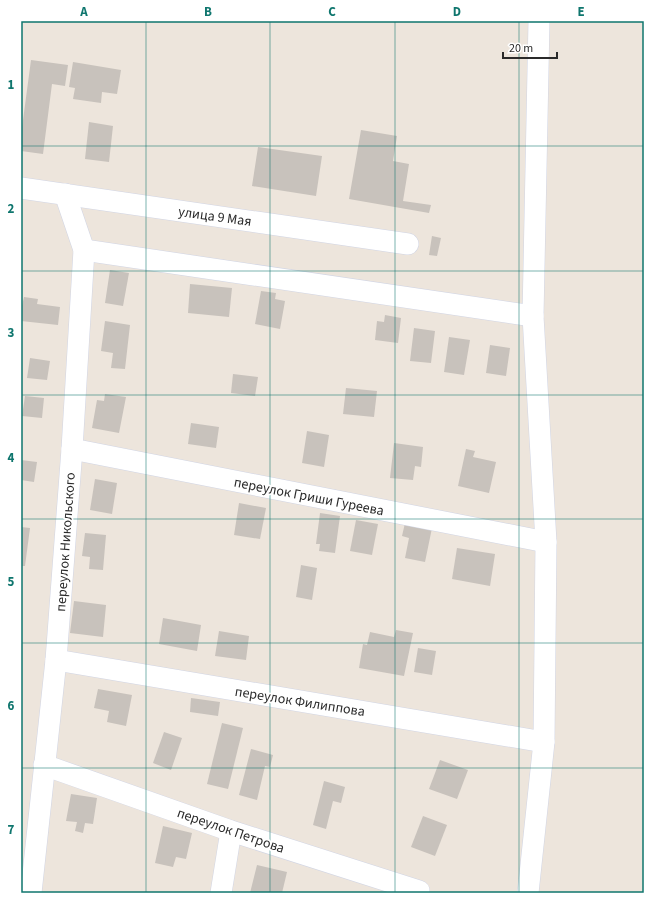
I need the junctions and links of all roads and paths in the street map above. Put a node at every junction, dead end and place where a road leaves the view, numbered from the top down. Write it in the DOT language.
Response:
graph roads {
  1 [pos="539,21"];
  2 [pos="21,188"];
  3 [pos="65,194"];
  4 [pos="408,244"];
  5 [pos="84,250"];
  6 [pos="534,316"];
  7 [pos="72,449"];
  8 [pos="546,542"];
  9 [pos="56,660"];
  10 [pos="544,742"];
  11 [pos="44,764"];
  12 [pos="231,831"];
  13 [pos="419,892"];
  14 [pos="31,893"];
  15 [pos="221,893"];
  16 [pos="528,893"];
  1 -- 6 [label="street"];
  2 -- 3 [label="street, улица 9 Мая"];
  3 -- 4 [label="street, улица 9 Мая"];
  3 -- 5 [label="street, переулок Никольского"];
  5 -- 6 [label="street"];
  5 -- 7 [label="street, переулок Никольского"];
  6 -- 8 [label="street"];
  7 -- 8 [label="street, переулок Гриши Гуреева"];
  7 -- 9 [label="street, переулок Никольского"];
  8 -- 10 [label="street"];
  9 -- 10 [label="street, переулок Филиппова"];
  9 -- 11 [label="street, переулок Никольского"];
  10 -- 16 [label="street"];
  11 -- 12 [label="street, переулок Петрова"];
  11 -- 14 [label="street, переулок Никольского"];
  12 -- 13 [label="street, переулок Петрова"];
  12 -- 15 [label="street"];
}
